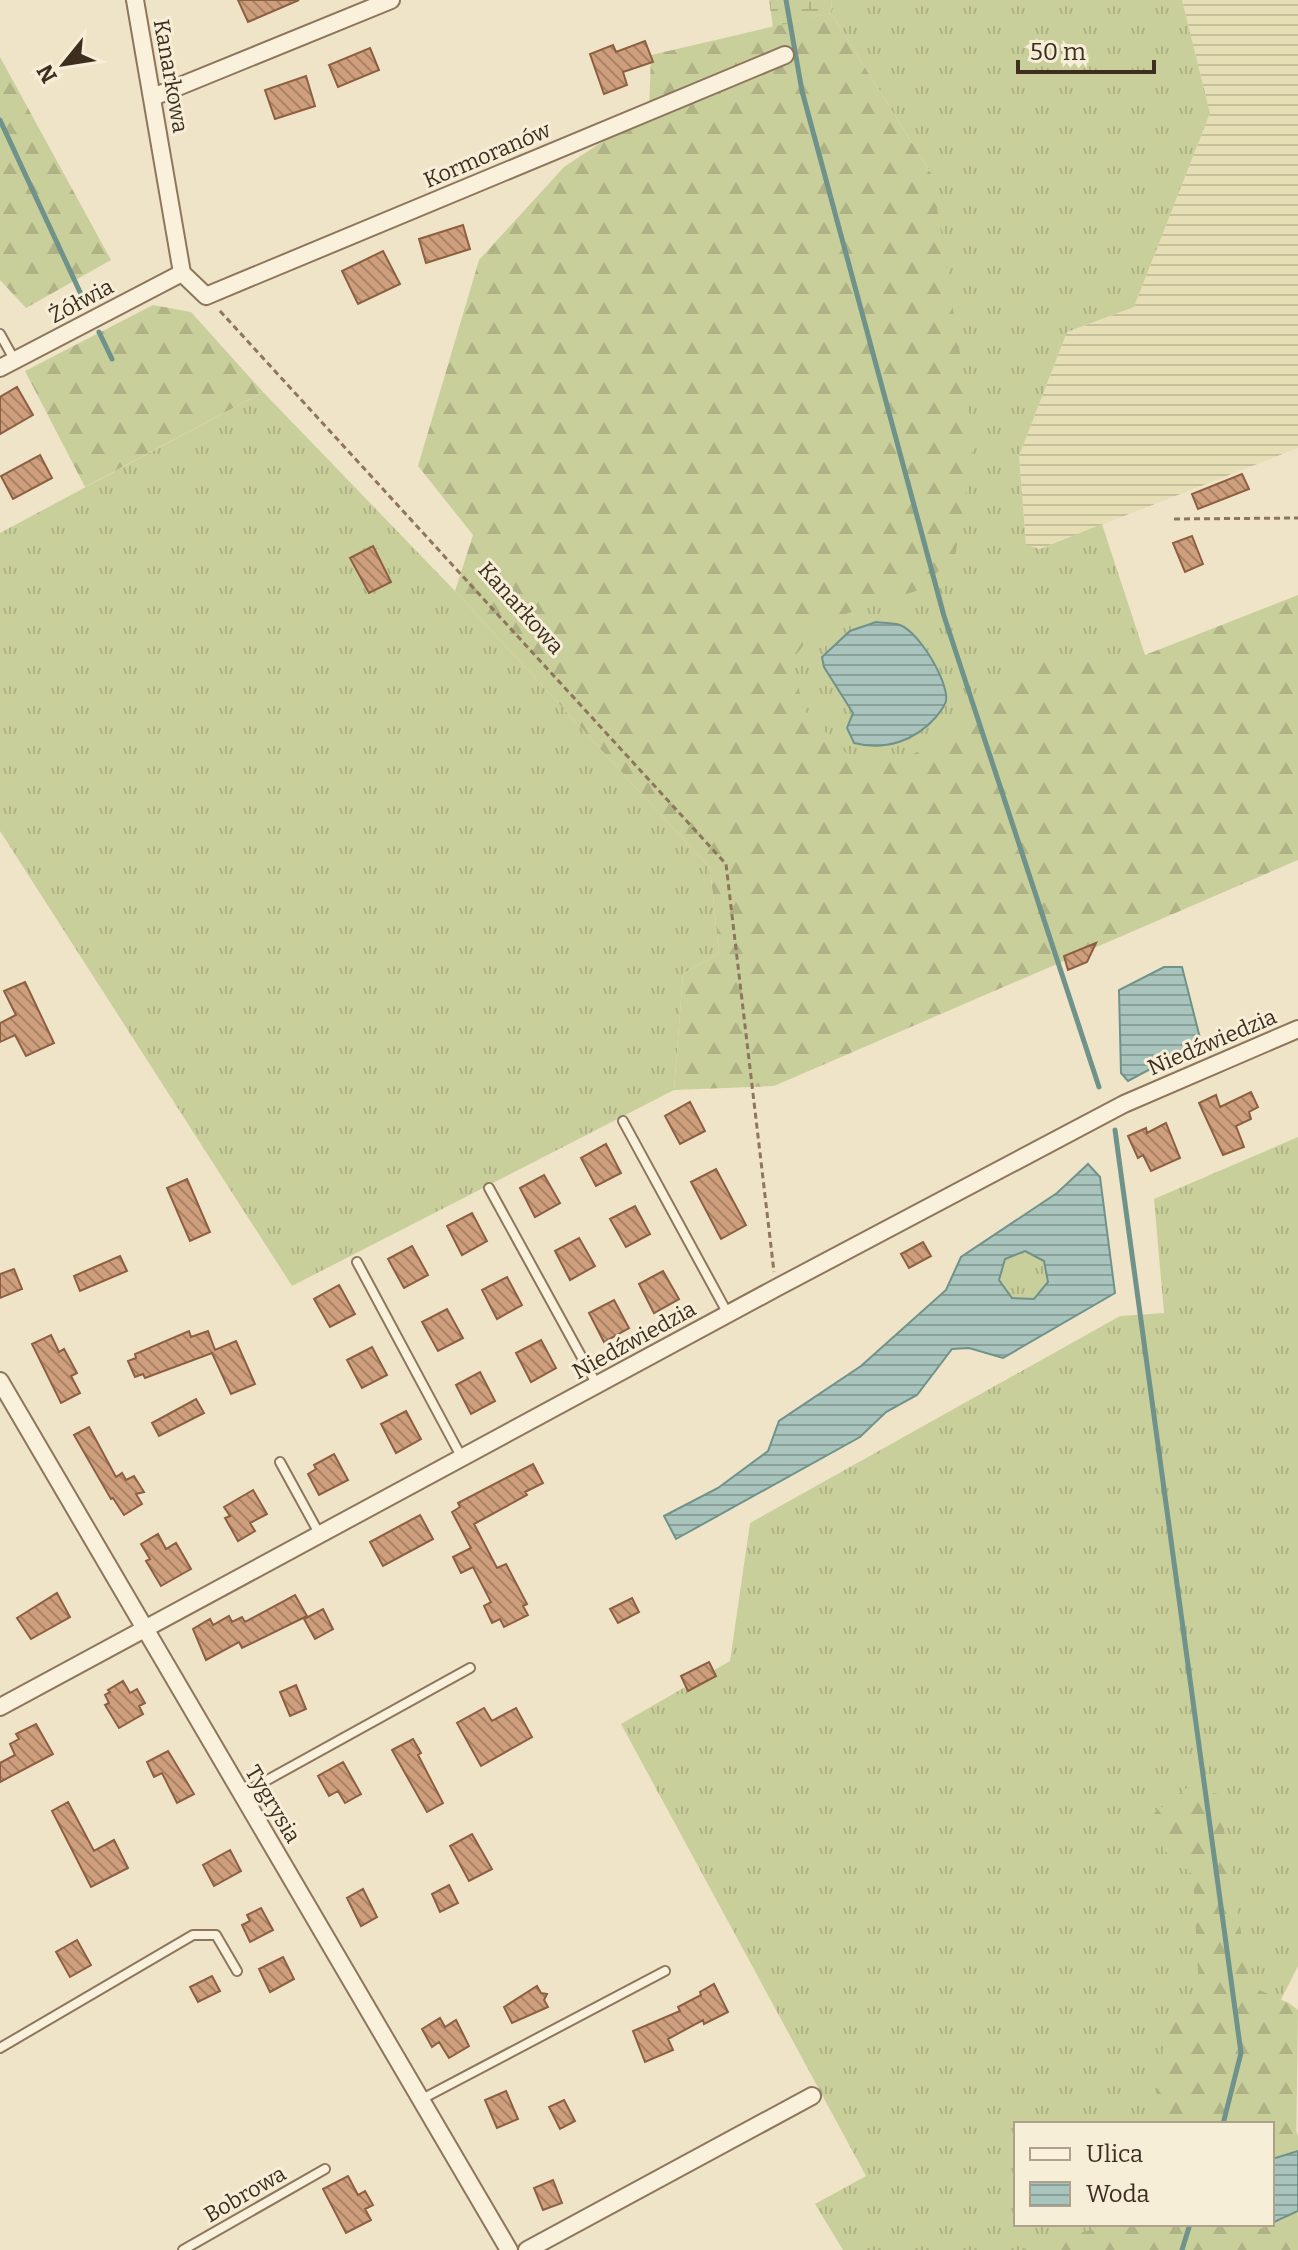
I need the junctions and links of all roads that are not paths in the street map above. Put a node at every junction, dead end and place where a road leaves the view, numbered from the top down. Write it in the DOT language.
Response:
graph roads {
  1 [pos="135,0"];
  2 [pos="391,0"];
  3 [pos="785,55"];
  4 [pos="153,97"];
  5 [pos="182,273"];
  6 [pos="0,334"];
  7 [pos="7,364"];
  8 [pos="1298,1029"];
  9 [pos="623,1121"];
  10 [pos="489,1188"];
  11 [pos="357,1262"];
  12 [pos="728,1314"];
  13 [pos="0,1381"];
  14 [pos="597,1385"];
  15 [pos="462,1458"];
  16 [pos="280,1462"];
  17 [pos="321,1535"];
  18 [pos="144,1630"];
  19 [pos="470,1668"];
  20 [pos="0,1707"];
  21 [pos="241,1794"];
  22 [pos="237,1971"];
  23 [pos="665,1971"];
  24 [pos="0,2048"];
  25 [pos="812,2096"];
  26 [pos="421,2100"];
  27 [pos="325,2169"];
  28 [pos="183,2250"];
  29 [pos="509,2250"];
  30 [pos="527,2250"];
  1 -- 4 [label="street, Kanarkowa"];
  2 -- 4 [label="street"];
  3 -- 5 [label="street, Kormoranów"];
  4 -- 5 [label="street, Kanarkowa"];
  5 -- 7 [label="street, Żółwia"];
  6 -- 7 [label="lane"];
  8 -- 12 [label="street, Niedźwiedzia"];
  9 -- 12 [label="lane"];
  10 -- 14 [label="lane"];
  11 -- 15 [label="lane"];
  12 -- 14 [label="street, Niedźwiedzia"];
  13 -- 18 [label="street, Tygrysia"];
  14 -- 15 [label="street, Niedźwiedzia"];
  15 -- 17 [label="street, Niedźwiedzia"];
  16 -- 17 [label="lane"];
  17 -- 18 [label="street, Niedźwiedzia"];
  18 -- 20 [label="street, Niedźwiedzia"];
  18 -- 21 [label="street, Tygrysia"];
  19 -- 21 [label="lane"];
  21 -- 26 [label="street, Tygrysia"];
  22 -- 24 [label="lane"];
  23 -- 26 [label="lane"];
  25 -- 30 [label="street"];
  26 -- 29 [label="street, Tygrysia"];
  27 -- 28 [label="lane, Bobrowa"];
}
